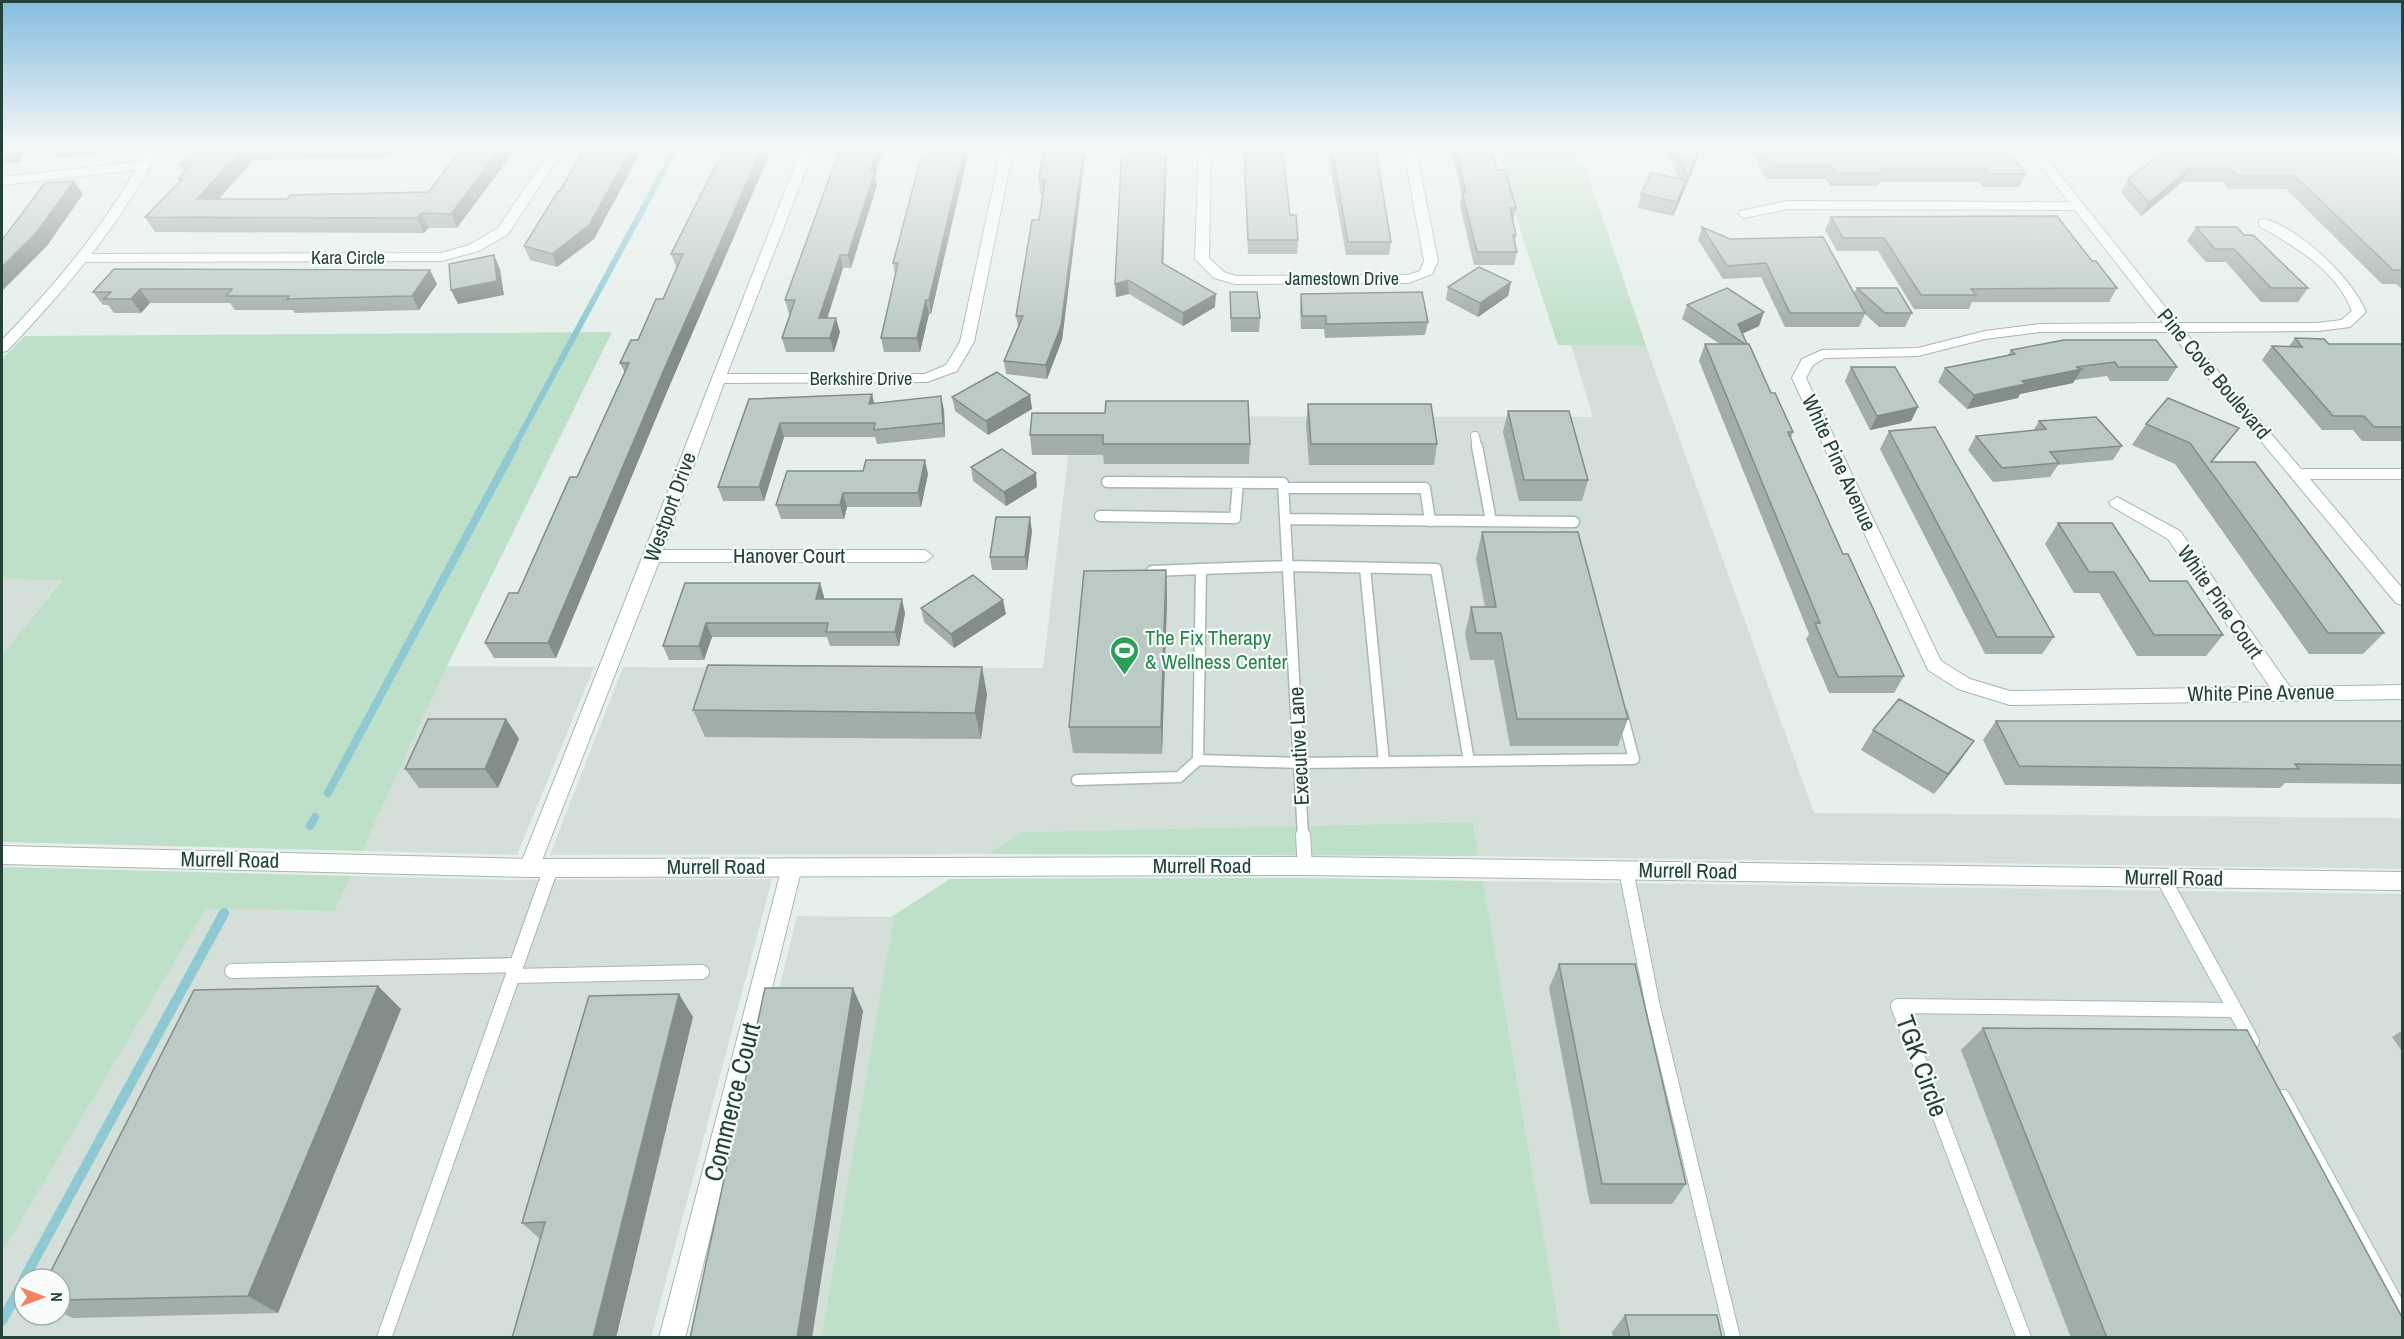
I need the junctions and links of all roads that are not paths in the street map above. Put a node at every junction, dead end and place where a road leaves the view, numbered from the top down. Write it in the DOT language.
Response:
graph roads {
  1 [pos="120,208"];
  2 [pos="518,208"];
  3 [pos="785,208"];
  4 [pos="995,208"];
  5 [pos="1203,208"];
  6 [pos="1421,208"];
  7 [pos="1770,208"];
  8 [pos="2081,208"];
  9 [pos="1744,214"];
  10 [pos="2264,223"];
  11 [pos="85,258"];
  12 [pos="2175,330"];
  13 [pos="2,348"];
  14 [pos="718,379"];
  15 [pos="1475,436"];
  16 [pos="2297,474"];
  17 [pos="2403,474"];
  18 [pos="1107,482"];
  19 [pos="1238,483"];
  20 [pos="1284,488"];
  21 [pos="2117,502"];
  22 [pos="1100,516"];
  23 [pos="1286,519"];
  24 [pos="1430,521"];
  25 [pos="1491,521"];
  26 [pos="1574,522"];
  27 [pos="653,556"];
  28 [pos="925,556"];
  29 [pos="1289,566"];
  30 [pos="1365,568"];
  31 [pos="1201,570"];
  32 [pos="1135,572"];
  33 [pos="2403,599"];
  34 [pos="2403,692"];
  35 [pos="2284,693"];
  36 [pos="1618,701"];
  37 [pos="1198,760"];
  38 [pos="1469,761"];
  39 [pos="1383,762"];
  40 [pos="1300,763"];
  41 [pos="1077,780"];
  42 [pos="2,855"];
  43 [pos="1305,866"];
  44 [pos="792,867"];
  45 [pos="529,868"];
  46 [pos="551,868"];
  47 [pos="1626,870"];
  48 [pos="2163,878"];
  49 [pos="2403,881"];
  50 [pos="514,970"];
  51 [pos="232,971"];
  52 [pos="702,972"];
  53 [pos="2235,1010"];
  54 [pos="2258,1052"];
  55 [pos="2275,1083"];
  56 [pos="2403,1314"];
  57 [pos="384,1338"];
  58 [pos="672,1338"];
  59 [pos="1733,1338"];
  60 [pos="2024,1338"];
  1 -- 11 [label="street"];
  2 -- 11 [label="street, Kara Circle"];
  3 -- 14 [label="street, Westport Drive"];
  4 -- 14 [label="street, Berkshire Drive"];
  5 -- 6 [label="street, Jamestown Drive"];
  7 -- 9 [label="street"];
  8 -- 12 [label="street, Pine Cove Boulevard"];
  10 -- 12 [label="street, White Pine Avenue"];
  11 -- 13 [label="street"];
  12 -- 16 [label="street, Pine Cove Boulevard"];
  12 -- 35 [label="street, White Pine Avenue"];
  14 -- 27 [label="street, Westport Drive"];
  15 -- 25 [label="lane"];
  16 -- 17 [label="street"];
  16 -- 33 [label="street, Pine Cove Boulevard"];
  18 -- 19 [label="lane"];
  19 -- 20 [label="lane"];
  19 -- 22 [label="lane"];
  20 -- 23 [label="lane, Executive Lane"];
  20 -- 24 [label="lane"];
  21 -- 35 [label="street, White Pine Court"];
  23 -- 24 [label="lane"];
  23 -- 29 [label="lane, Executive Lane"];
  24 -- 25 [label="lane"];
  25 -- 26 [label="lane"];
  27 -- 28 [label="street, Hanover Court"];
  27 -- 45 [label="street, Westport Drive"];
  29 -- 30 [label="lane"];
  29 -- 31 [label="lane"];
  29 -- 40 [label="lane, Executive Lane"];
  30 -- 38 [label="lane"];
  30 -- 39 [label="lane"];
  31 -- 32 [label="lane"];
  31 -- 37 [label="lane"];
  34 -- 35 [label="street, White Pine Avenue"];
  36 -- 38 [label="lane"];
  37 -- 40 [label="lane"];
  37 -- 41 [label="lane"];
  38 -- 39 [label="lane"];
  39 -- 40 [label="lane"];
  40 -- 43 [label="lane, Executive Lane"];
  42 -- 45 [label="street, Murrell Road"];
  43 -- 44 [label="street, Murrell Road"];
  43 -- 47 [label="street, Murrell Road"];
  44 -- 46 [label="street, Murrell Road"];
  44 -- 58 [label="street, Commerce Court"];
  45 -- 46 [label="street, Murrell Road"];
  46 -- 50 [label="lane"];
  47 -- 48 [label="street, Murrell Road"];
  47 -- 59 [label="lane"];
  48 -- 49 [label="street, Murrell Road"];
  48 -- 53 [label="lane"];
  50 -- 51 [label="lane"];
  50 -- 52 [label="lane"];
  50 -- 57 [label="lane"];
  53 -- 54 [label="lane"];
  53 -- 60 [label="lane, TGK Circle"];
  55 -- 56 [label="lane"];
}
